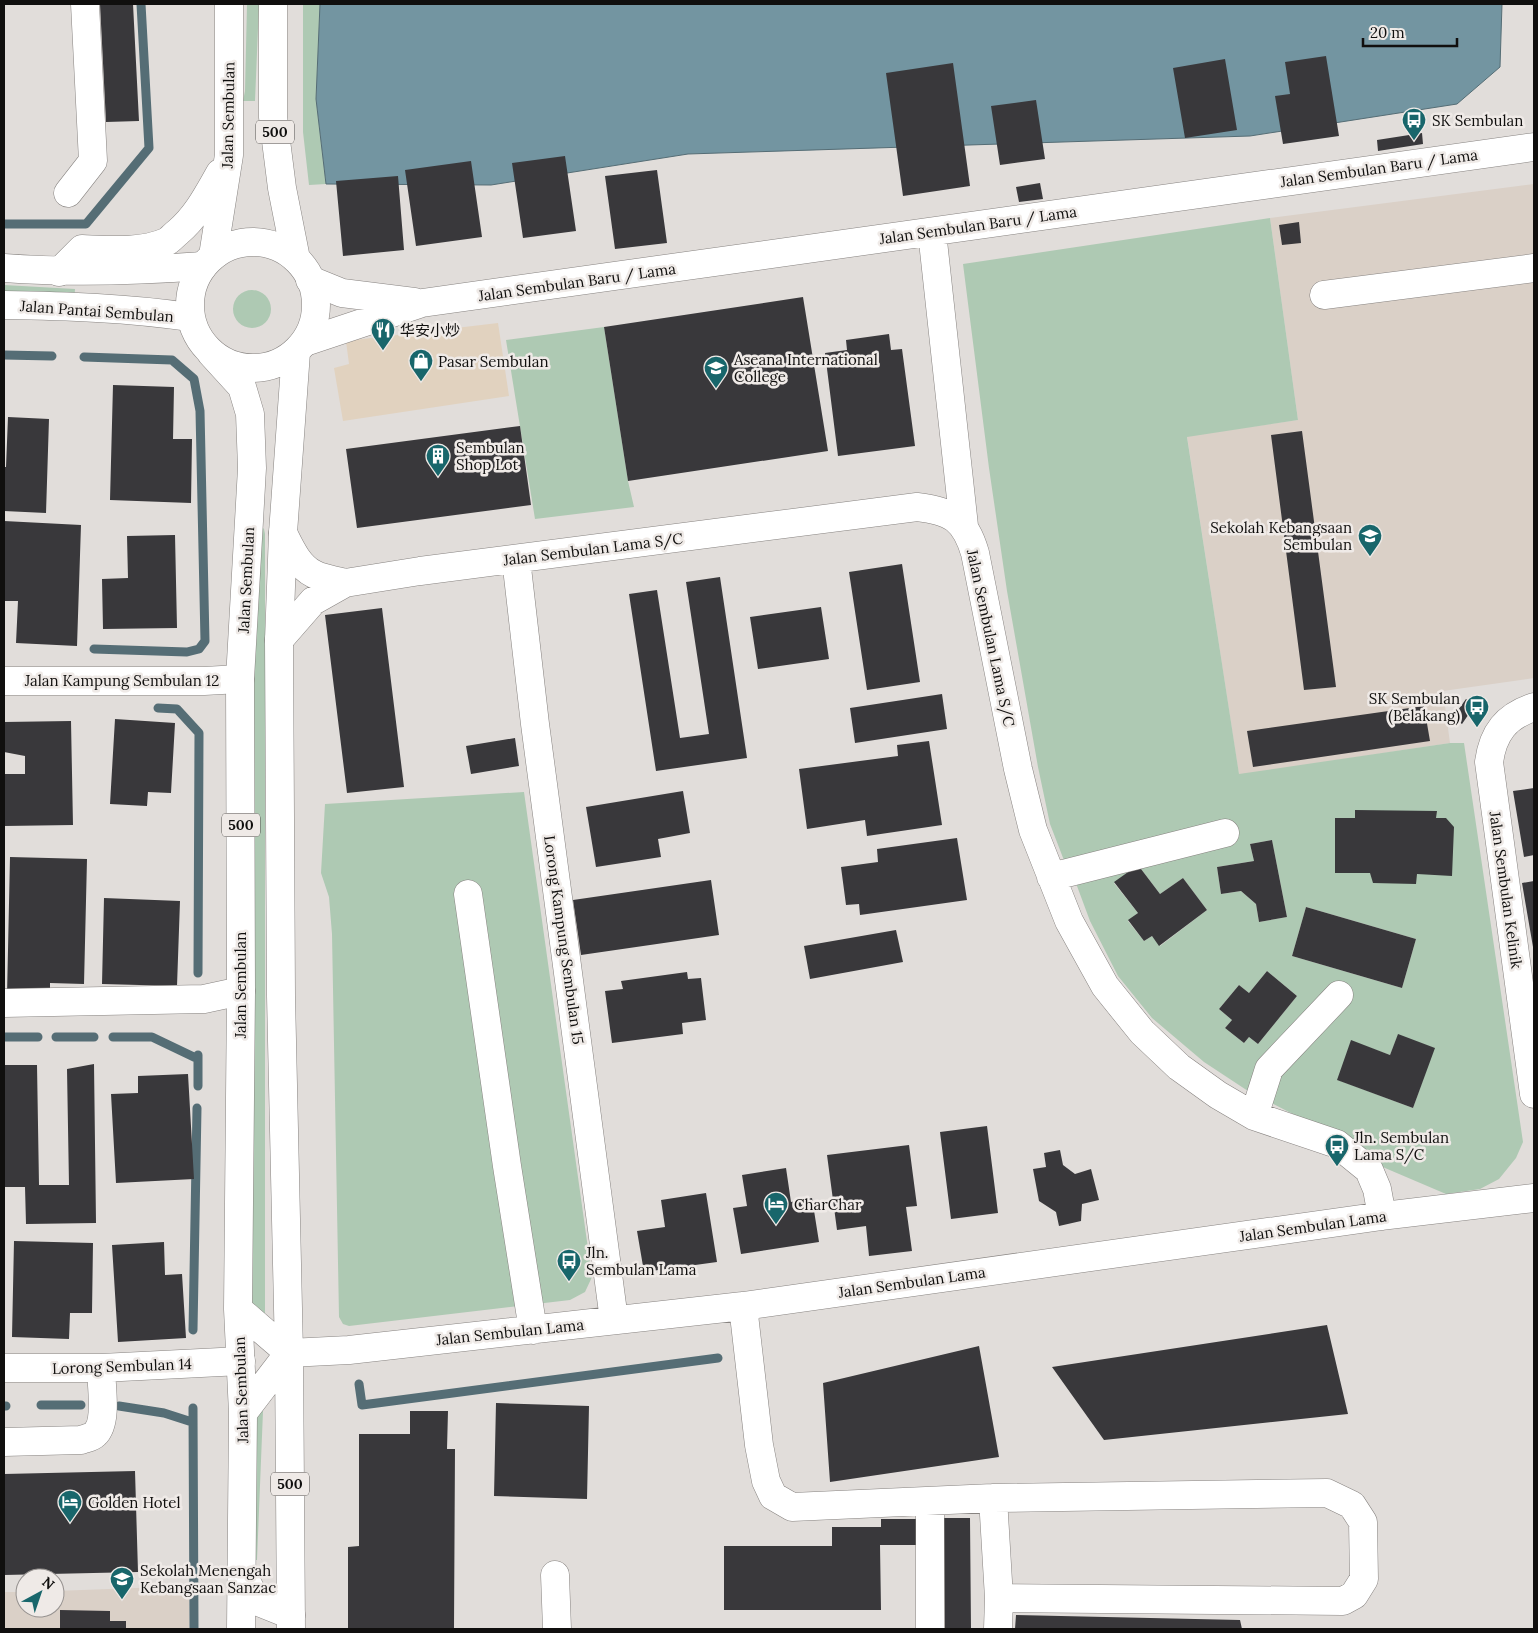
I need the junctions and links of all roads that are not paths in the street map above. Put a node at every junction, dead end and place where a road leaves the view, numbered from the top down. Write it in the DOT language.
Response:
graph roads {
  1 [pos="85,4"];
  2 [pos="229,4"];
  3 [pos="274,4"];
  4 [pos="1534,147"];
  5 [pos="230,156"];
  6 [pos="68,193"];
  7 [pos="932,232"];
  8 [pos="208,261"];
  9 [pos="4,268"];
  10 [pos="1534,268"];
  11 [pos="303,270"];
  12 [pos="59,272"];
  13 [pos="1324,295"];
  14 [pos="422,303"];
  15 [pos="4,305"];
  16 [pos="189,317"];
  17 [pos="300,347"];
  18 [pos="212,353"];
  19 [pos="964,526"];
  20 [pos="283,533"];
  21 [pos="516,559"];
  22 [pos="345,583"];
  23 [pos="279,640"];
  24 [pos="240,679"];
  25 [pos="4,681"];
  26 [pos="1534,706"];
  27 [pos="1225,833"];
  28 [pos="1050,877"];
  29 [pos="468,894"];
  30 [pos="240,991"];
  31 [pos="1338,995"];
  32 [pos="4,1003"];
  33 [pos="1534,1094"];
  34 [pos="1254,1116"];
  35 [pos="1534,1198"];
  36 [pos="1382,1216"];
  37 [pos="743,1306"];
  38 [pos="238,1309"];
  39 [pos="614,1320"];
  40 [pos="533,1330"];
  41 [pos="289,1353"];
  42 [pos="241,1361"];
  43 [pos="4,1368"];
  44 [pos="101,1368"];
  45 [pos="243,1413"];
  46 [pos="4,1442"];
  47 [pos="993,1498"];
  48 [pos="930,1500"];
  49 [pos="241,1570"];
  50 [pos="555,1575"];
  51 [pos="999,1598"];
  52 [pos="291,1622"];
  53 [pos="241,1629"];
  54 [pos="556,1629"];
  55 [pos="930,1629"];
  56 [pos="998,1629"];
  1 -- 6 [label="street"];
  2 -- 5 [label="street, Jalan Sembulan"];
  3 -- 11 [label="street, 500"];
  4 -- 7 [label="street, Jalan Sembulan Baru / Lama"];
  5 -- 8 [label="street, Jalan Sembulan"];
  5 -- 12 [label="street"];
  7 -- 14 [label="street, Jalan Sembulan Baru / Lama"];
  7 -- 19 [label="street"];
  8 -- 11 [label="street"];
  8 -- 12 [label="street"];
  8 -- 16 [label="street"];
  9 -- 12 [label="street"];
  10 -- 13 [label="street"];
  11 -- 14 [label="street"];
  11 -- 17 [label="street, 500"];
  14 -- 17 [label="street"];
  15 -- 16 [label="street, Jalan Pantai Sembulan"];
  16 -- 18 [label="street, 500"];
  17 -- 18 [label="street, 500"];
  17 -- 20 [label="street, 500"];
  18 -- 24 [label="street, Jalan Sembulan / 500"];
  19 -- 21 [label="street, Jalan Sembulan Lama S/C"];
  19 -- 28 [label="street, Jalan Sembulan Lama S/C"];
  20 -- 22 [label="street"];
  20 -- 23 [label="street, 500"];
  21 -- 22 [label="street, Jalan Sembulan Lama S/C"];
  21 -- 39 [label="street, Lorong Kampung Sembulan 15"];
  22 -- 23 [label="street"];
  23 -- 41 [label="street, 500"];
  24 -- 25 [label="street, Jalan Kampung Sembulan 12"];
  24 -- 30 [label="street, Jalan Sembulan / 500"];
  26 -- 33 [label="street, Jalan Sembulan Kelinik"];
  27 -- 28 [label="street"];
  28 -- 34 [label="street, Jalan Sembulan Lama S/C"];
  29 -- 40 [label="street"];
  30 -- 32 [label="street"];
  30 -- 38 [label="street, Jalan Sembulan / 500"];
  31 -- 34 [label="street"];
  34 -- 36 [label="street, Jalan Sembulan Lama S/C"];
  35 -- 36 [label="street, Jalan Sembulan Lama"];
  36 -- 37 [label="street, Jalan Sembulan Lama"];
  37 -- 39 [label="street, Jalan Sembulan Lama"];
  37 -- 48 [label="street"];
  38 -- 41 [label="street"];
  38 -- 42 [label="street, Jalan Sembulan / 500"];
  39 -- 40 [label="street, Jalan Sembulan Lama"];
  40 -- 41 [label="street, Jalan Sembulan Lama"];
  41 -- 45 [label="street"];
  41 -- 52 [label="street, 500"];
  42 -- 44 [label="street, Lorong Sembulan 14"];
  42 -- 45 [label="street, Jalan Sembulan / 500"];
  43 -- 44 [label="street, Lorong Sembulan 14"];
  44 -- 46 [label="street"];
  45 -- 49 [label="street, Jalan Sembulan / 500"];
  47 -- 48 [label="street"];
  47 -- 51 [label="street"];
  47 -- 51 [label="street"];
  48 -- 55 [label="street"];
  49 -- 52 [label="street"];
  49 -- 53 [label="street, Jalan Sembulan / 500"];
  50 -- 54 [label="street"];
  51 -- 56 [label="street"];
}
